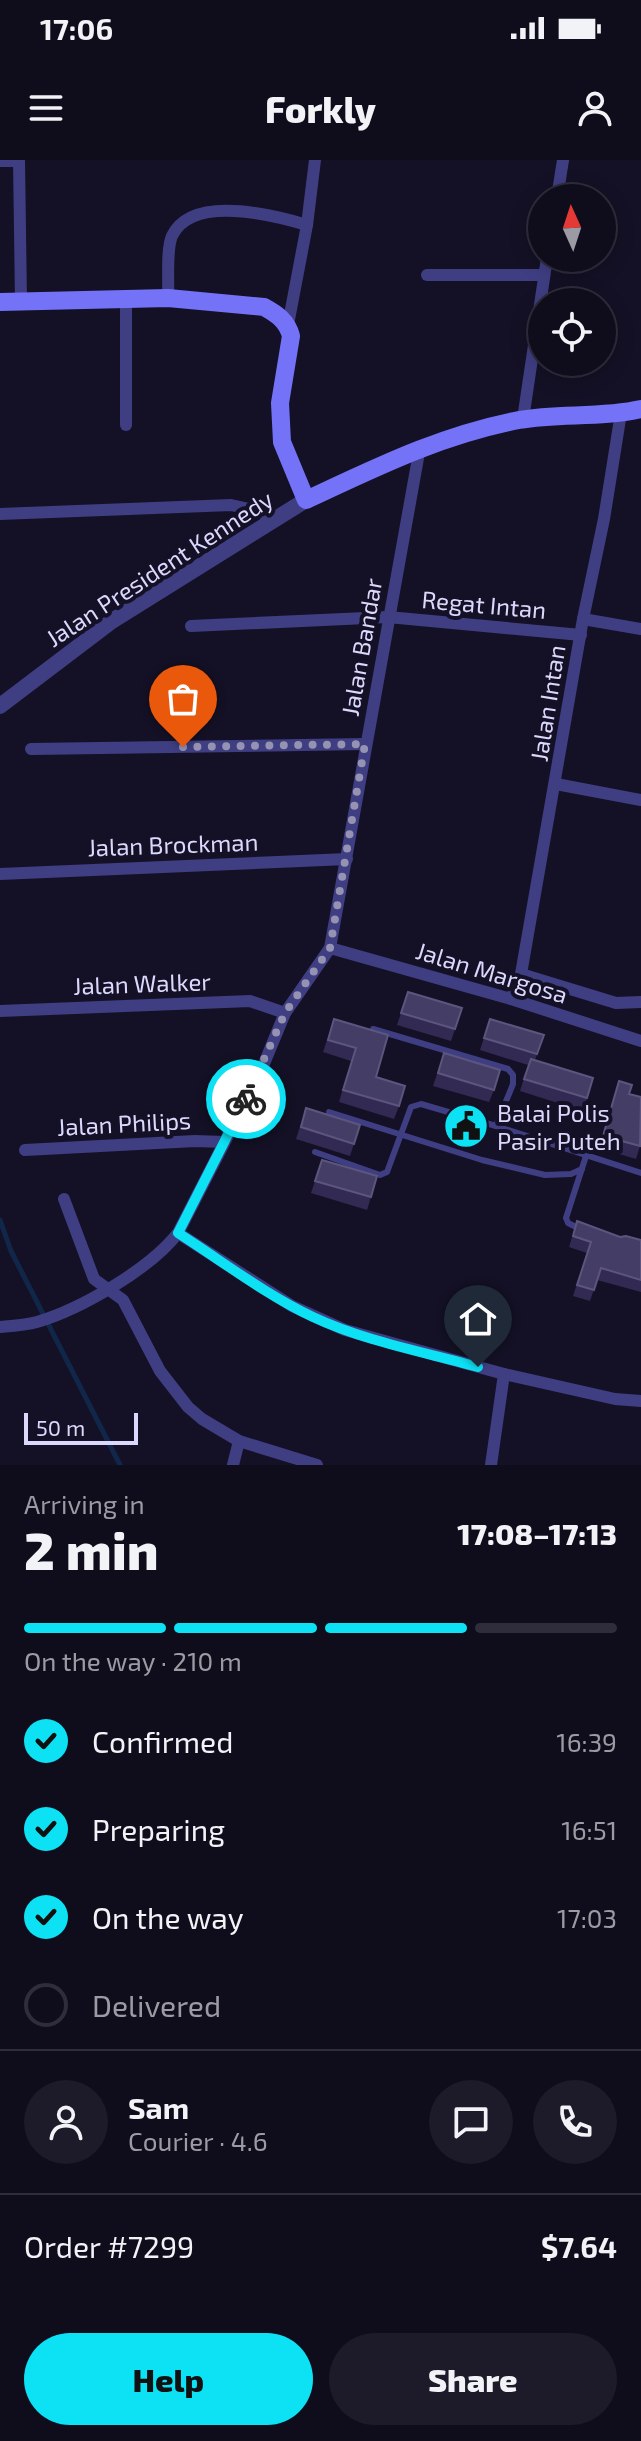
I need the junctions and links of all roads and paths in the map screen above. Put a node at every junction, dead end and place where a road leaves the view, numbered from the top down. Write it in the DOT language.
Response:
graph roads {
  1 [pos="19,160"];
  2 [pos="315,160"];
  3 [pos="563,160"];
  4 [pos="0,161"];
  5 [pos="559,184"];
  6 [pos="307,225"];
  7 [pos="545,272"];
  8 [pos="427,275"];
  9 [pos="544,275"];
  10 [pos="168,298"];
  11 [pos="126,299"];
  12 [pos="0,302"];
  13 [pos="21,302"];
  14 [pos="288,325"];
  15 [pos="641,409"];
  16 [pos="621,413"];
  17 [pos="641,415"];
  18 [pos="523,419"];
  19 [pos="126,425"];
  20 [pos="420,447"];
  21 [pos="306,500"];
  22 [pos="0,514"];
  23 [pos="275,519"];
  24 [pos="388,617"];
  25 [pos="583,619"];
  26 [pos="191,626"];
  27 [pos="641,629"];
  28 [pos="581,635"];
  29 [pos="0,706"];
  30 [pos="365,744"];
  31 [pos="31,749"];
  32 [pos="556,784"];
  33 [pos="641,800"];
  34 [pos="347,859"];
  35 [pos="0,874"];
  36 [pos="330,948"];
  37 [pos="521,974"];
  38 [pos="511,999"];
  39 [pos="641,1002"];
  40 [pos="0,1011"];
  41 [pos="285,1013"];
  42 [pos="373,1029"];
  43 [pos="641,1041"];
  44 [pos="329,1112"];
  45 [pos="496,1126"];
  46 [pos="401,1135"];
  47 [pos="224,1142"];
  48 [pos="25,1150"];
  49 [pos="315,1152"];
  50 [pos="586,1156"];
  51 [pos="582,1169"];
  52 [pos="641,1173"];
  53 [pos="64,1199"];
  54 [pos="178,1233"];
  55 [pos="590,1233"];
  56 [pos="109,1289"];
  57 [pos="0,1327"];
  58 [pos="504,1374"];
  59 [pos="641,1401"];
  60 [pos="239,1441"];
  61 [pos="233,1465"];
  62 [pos="317,1465"];
  63 [pos="491,1465"];
  1 -- 4 [label="street"];
  1 -- 13 [label="street"];
  2 -- 6 [label="street"];
  3 -- 5 [label="street"];
  6 -- 10 [label="street"];
  6 -- 14 [label="street"];
  7 -- 9 [label="street"];
  8 -- 9 [label="street"];
  9 -- 18 [label="street"];
  10 -- 11 [label="main road"];
  10 -- 14 [label="main road"];
  11 -- 13 [label="main road"];
  11 -- 19 [label="street"];
  12 -- 13 [label="main road"];
  14 -- 21 [label="main road"];
  15 -- 16 [label="main road"];
  16 -- 17 [label="main road"];
  16 -- 18 [label="main road"];
  16 -- 25 [label="street, Jalan Intan"];
  18 -- 20 [label="main road"];
  20 -- 21 [label="main road"];
  20 -- 24 [label="street, Jalan Bandar"];
  21 -- 23 [label="street, Jalan President Kennedy"];
  22 -- 23 [label="street"];
  23 -- 29 [label="street, Jalan President Kennedy"];
  24 -- 26 [label="street, Regat Intan"];
  24 -- 28 [label="street, Regat Intan"];
  24 -- 30 [label="street, Jalan Bandar"];
  25 -- 27 [label="street"];
  25 -- 28 [label="street, Jalan Intan"];
  28 -- 32 [label="street, Jalan Intan"];
  30 -- 31 [label="street"];
  30 -- 34 [label="street, Jalan Bandar"];
  32 -- 33 [label="street"];
  32 -- 37 [label="street, Jalan Intan"];
  34 -- 35 [label="street, Jalan Brockman"];
  34 -- 36 [label="street, Jalan Bandar"];
  36 -- 38 [label="street, Jalan Margosa"];
  36 -- 41 [label="street, Jalan Bandar"];
  37 -- 38 [label="street, Jalan Intan"];
  37 -- 39 [label="street"];
  38 -- 43 [label="street, Jalan Margosa"];
  40 -- 41 [label="street, Jalan Walker"];
  41 -- 47 [label="street, Jalan Bandar"];
  42 -- 45 [label="lane"];
  44 -- 46 [label="lane"];
  45 -- 46 [label="lane"];
  45 -- 50 [label="lane"];
  46 -- 49 [label="lane"];
  46 -- 51 [label="lane"];
  47 -- 48 [label="street, Jalan Philips"];
  47 -- 54 [label="street, Jalan Bandar"];
  50 -- 51 [label="lane"];
  50 -- 52 [label="lane"];
  51 -- 55 [label="lane"];
  53 -- 56 [label="street"];
  54 -- 56 [label="street, Jalan Bandar"];
  54 -- 58 [label="street"];
  56 -- 57 [label="street, Jalan Bandar"];
  56 -- 60 [label="street"];
  58 -- 59 [label="street"];
  58 -- 63 [label="street"];
  60 -- 61 [label="street"];
  60 -- 62 [label="street"];
}
